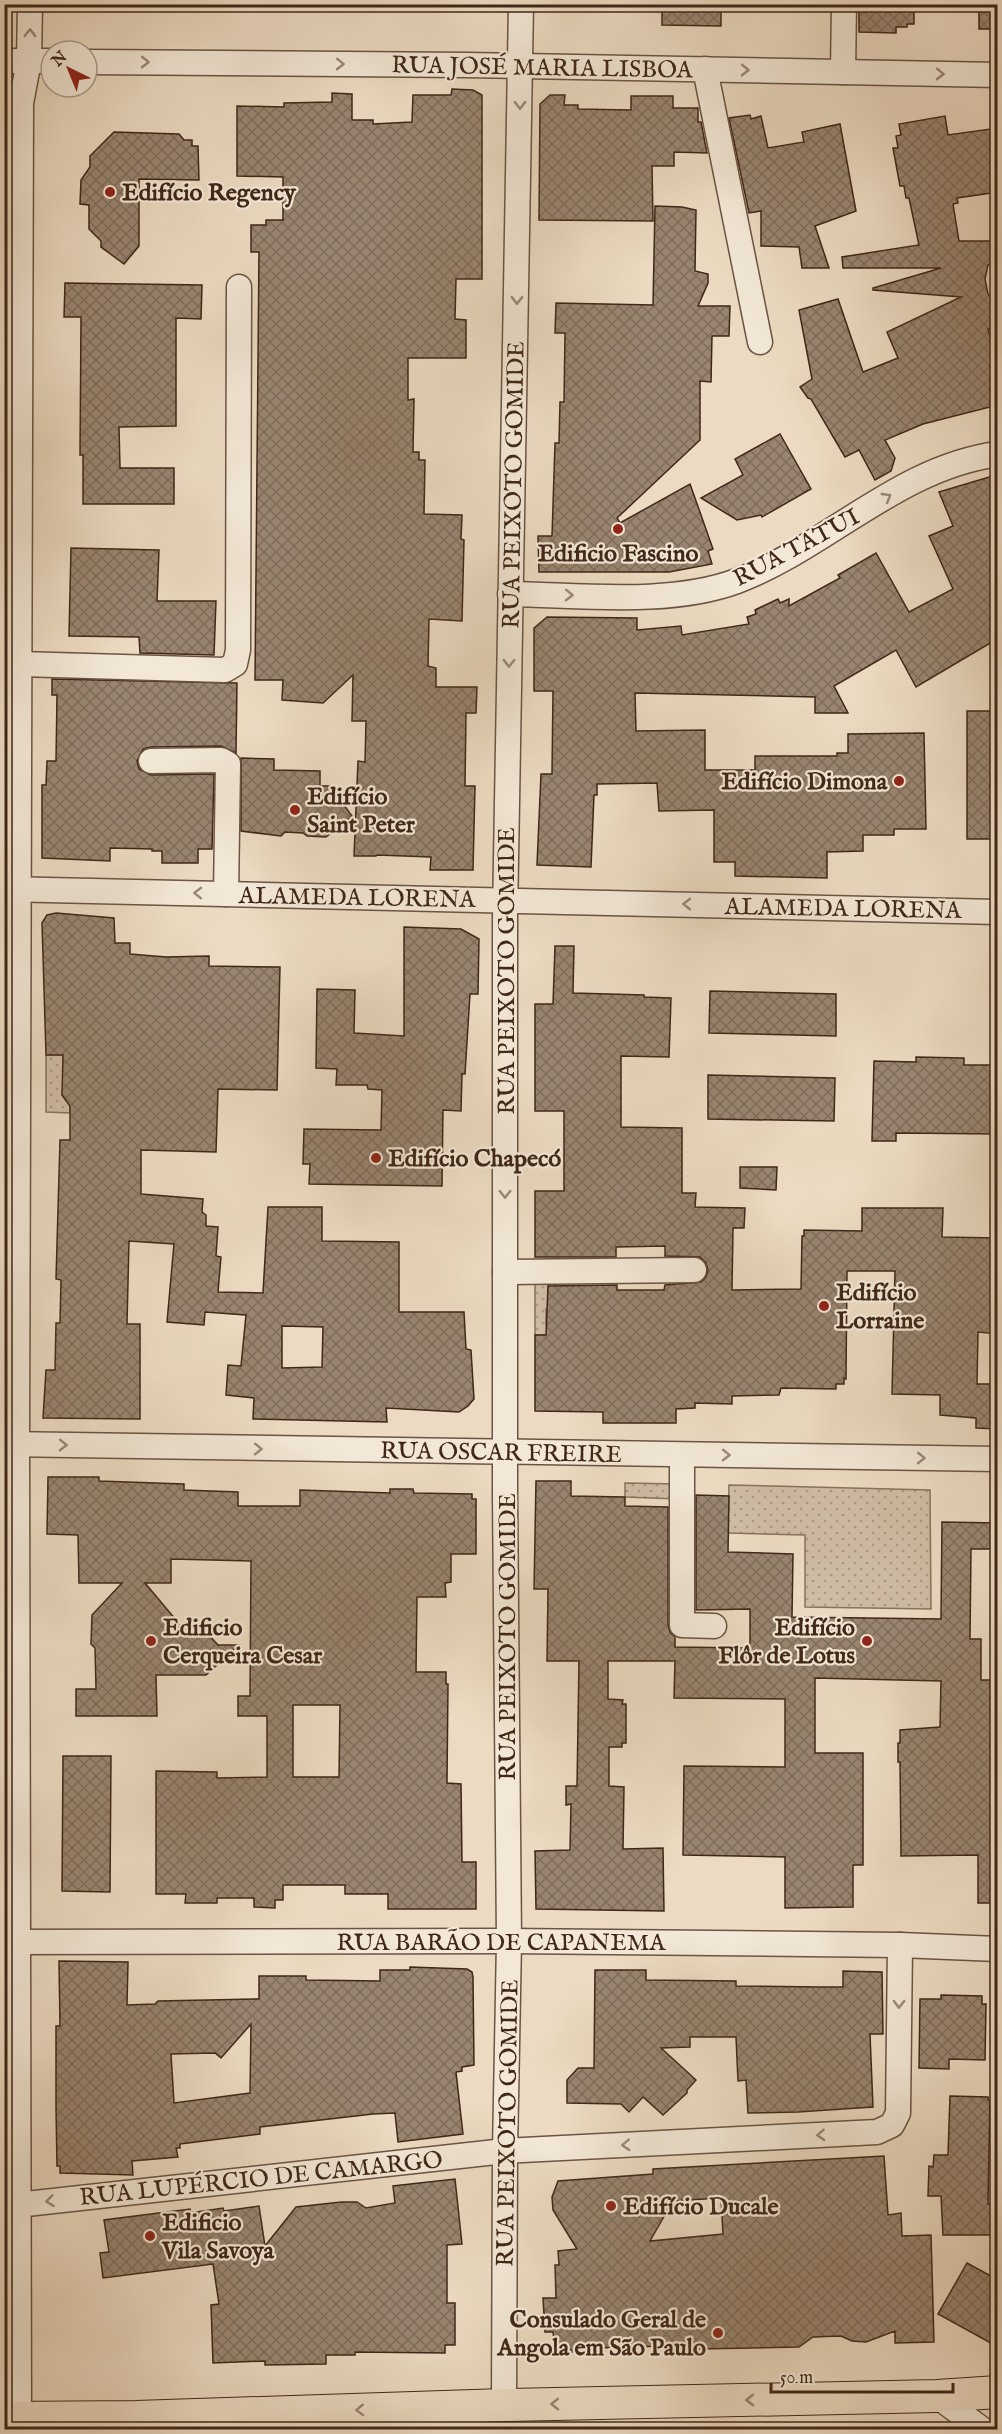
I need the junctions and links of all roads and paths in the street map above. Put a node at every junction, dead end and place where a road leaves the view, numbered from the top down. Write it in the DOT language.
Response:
graph roads {
  1 [pos="30,4"];
  2 [pos="521,4"];
  3 [pos="844,4"];
  4 [pos="39,55"];
  5 [pos="4,61"];
  6 [pos="39,61"];
  7 [pos="99,62"];
  8 [pos="39,63"];
  9 [pos="520,67"];
  10 [pos="705,69"];
  11 [pos="843,72"];
  12 [pos="998,75"];
  13 [pos="13,180"];
  14 [pos="239,287"];
  15 [pos="760,342"];
  16 [pos="998,454"];
  17 [pos="12,455"];
  18 [pos="510,594"];
  19 [pos="20,664"];
  20 [pos="152,761"];
  21 [pos="11,889"];
  22 [pos="226,894"];
  23 [pos="506,900"];
  24 [pos="998,912"];
  25 [pos="694,1270"];
  26 [pos="505,1272"];
  27 [pos="10,1444"];
  28 [pos="505,1452"];
  29 [pos="682,1455"];
  30 [pos="998,1458"];
  31 [pos="714,1626"];
  32 [pos="509,1941"];
  33 [pos="11,1942"];
  34 [pos="900,1945"];
  35 [pos="998,1949"];
  36 [pos="505,2151"];
  37 [pos="17,2205"];
  38 [pos="998,2392"];
  39 [pos="937,2396"];
  40 [pos="504,2405"];
  41 [pos="14,2422"];
  42 [pos="983,2430"];
  4 -- 1 [label="street, one-way"];
  2 -- 9 [label="street, RUA PEIXOTO GOMIDE"];
  3 -- 11 [label="street"];
  5 -- 6 [label="street"];
  7 -- 9 [label="street, RUA JOSÉ MARIA LISBOA, one-way"];
  8 -- 13 [label="street"];
  9 -- 10 [label="street, RUA JOSÉ MARIA LISBOA"];
  9 -- 18 [label="street, RUA PEIXOTO GOMIDE, one-way"];
  10 -- 11 [label="street, RUA JOSÉ MARIA LISBOA, one-way"];
  10 -- 15 [label="street"];
  11 -- 12 [label="street, RUA JOSÉ MARIA LISBOA, one-way"];
  13 -- 17 [label="street"];
  14 -- 19 [label="street"];
  18 -- 16 [label="street, RUA TATUI, one-way"];
  17 -- 19 [label="street"];
  18 -- 23 [label="street, RUA PEIXOTO GOMIDE, one-way"];
  19 -- 21 [label="street"];
  20 -- 22 [label="street"];
  22 -- 21 [label="street, ALAMEDA LORENA, one-way"];
  21 -- 27 [label="street"];
  22 -- 23 [label="street, ALAMEDA LORENA"];
  24 -- 23 [label="street, ALAMEDA LORENA, one-way"];
  23 -- 26 [label="street, RUA PEIXOTO GOMIDE, one-way"];
  25 -- 26 [label="street"];
  26 -- 28 [label="street, RUA PEIXOTO GOMIDE"];
  27 -- 28 [label="street, RUA OSCAR FREIRE, one-way"];
  27 -- 33 [label="street"];
  28 -- 29 [label="street, RUA OSCAR FREIRE"];
  28 -- 32 [label="street, RUA PEIXOTO GOMIDE"];
  29 -- 30 [label="street, RUA OSCAR FREIRE, one-way"];
  29 -- 31 [label="street"];
  32 -- 33 [label="street, RUA BARÃO DE CAPANEMA"];
  32 -- 34 [label="street, RUA BARÃO DE CAPANEMA"];
  32 -- 36 [label="street, RUA PEIXOTO GOMIDE"];
  33 -- 37 [label="street"];
  34 -- 35 [label="street, RUA BARÃO DE CAPANEMA"];
  34 -- 36 [label="street, RUA LUPÉRCIO DE CAMARGO, one-way"];
  36 -- 37 [label="street, RUA LUPÉRCIO DE CAMARGO, one-way"];
  36 -- 40 [label="street, RUA PEIXOTO GOMIDE"];
  37 -- 41 [label="street"];
  38 -- 39 [label="main road"];
  39 -- 40 [label="main road, one-way"];
  39 -- 42 [label="street"];
  40 -- 41 [label="main road, one-way"];
}
